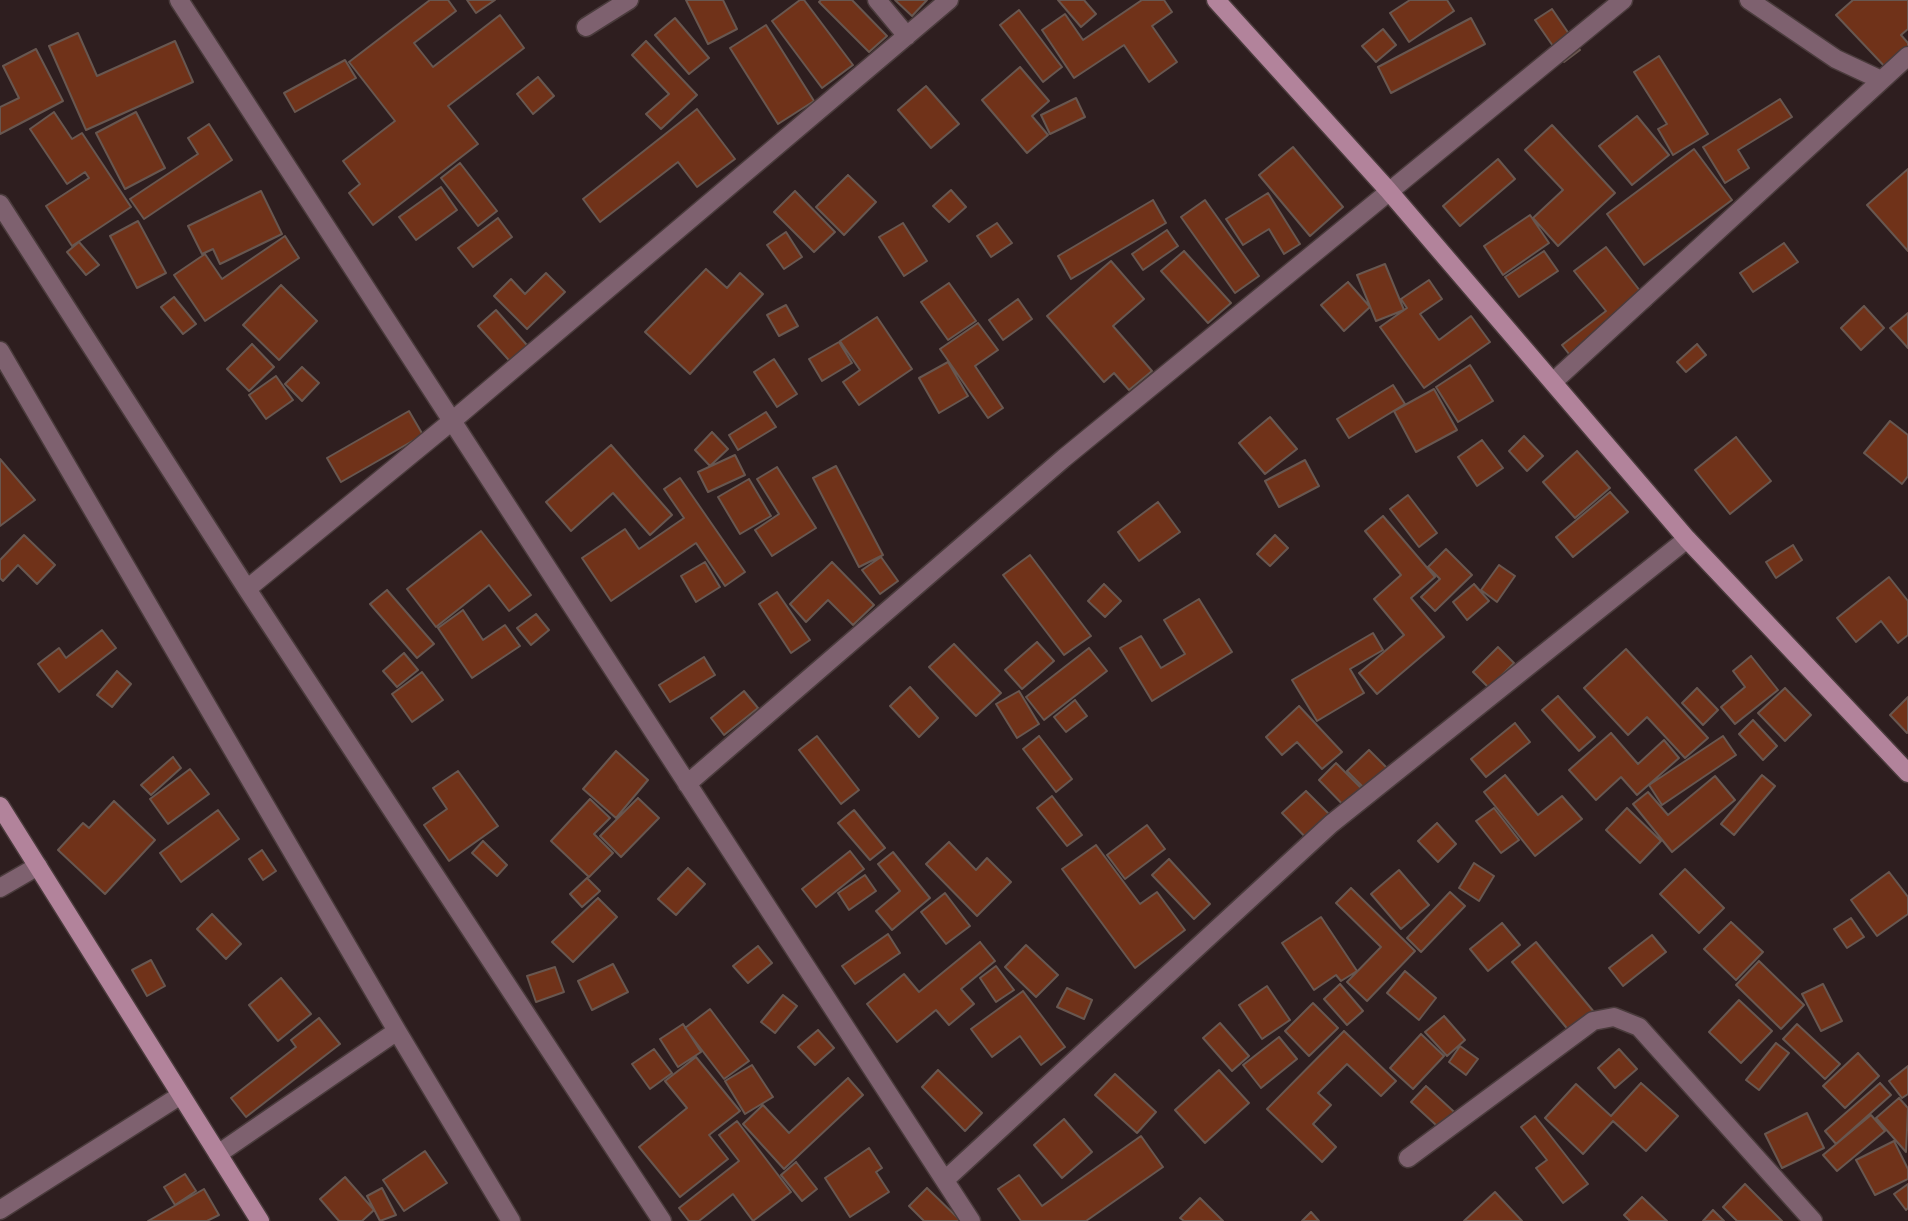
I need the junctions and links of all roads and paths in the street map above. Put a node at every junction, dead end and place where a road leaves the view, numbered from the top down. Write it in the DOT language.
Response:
graph roads {
  1 [pos="178,0"];
  2 [pos="629,0"];
  3 [pos="877,0"];
  4 [pos="948,0"];
  5 [pos="1216,0"];
  6 [pos="1623,0"];
  7 [pos="1749,0"];
  8 [pos="586,27"];
  9 [pos="907,36"];
  10 [pos="1908,56"];
  11 [pos="1881,80"];
  12 [pos="1388,190"];
  13 [pos="0,204"];
  14 [pos="0,351"];
  15 [pos="1553,382"];
  16 [pos="452,421"];
  17 [pos="1687,539"];
  18 [pos="247,589"];
  19 [pos="1908,773"];
  20 [pos="687,784"];
  21 [pos="0,806"];
  22 [pos="38,866"];
  23 [pos="0,888"];
  24 [pos="397,1031"];
  25 [pos="181,1095"];
  26 [pos="218,1154"];
  27 [pos="1408,1158"];
  28 [pos="945,1181"];
  29 [pos="0,1210"];
  30 [pos="260,1221"];
  31 [pos="511,1221"];
  32 [pos="662,1221"];
  33 [pos="971,1221"];
  34 [pos="1814,1221"];
  1 -- 16 [label="street"];
  2 -- 8 [label="street"];
  3 -- 9 [label="street"];
  4 -- 9 [label="street"];
  5 -- 12 [label="street"];
  6 -- 12 [label="street"];
  7 -- 11 [label="street"];
  9 -- 16 [label="street"];
  10 -- 11 [label="street"];
  11 -- 15 [label="street"];
  12 -- 15 [label="street"];
  12 -- 20 [label="street"];
  13 -- 18 [label="street"];
  14 -- 24 [label="street"];
  15 -- 17 [label="street"];
  16 -- 18 [label="street"];
  16 -- 20 [label="street"];
  17 -- 19 [label="street"];
  17 -- 28 [label="street"];
  18 -- 32 [label="street"];
  20 -- 28 [label="street"];
  21 -- 22 [label="street"];
  22 -- 23 [label="street"];
  22 -- 25 [label="street"];
  24 -- 26 [label="street"];
  24 -- 31 [label="street"];
  25 -- 26 [label="street"];
  25 -- 29 [label="street"];
  26 -- 30 [label="street"];
  27 -- 34 [label="street"];
  28 -- 33 [label="street"];
}
